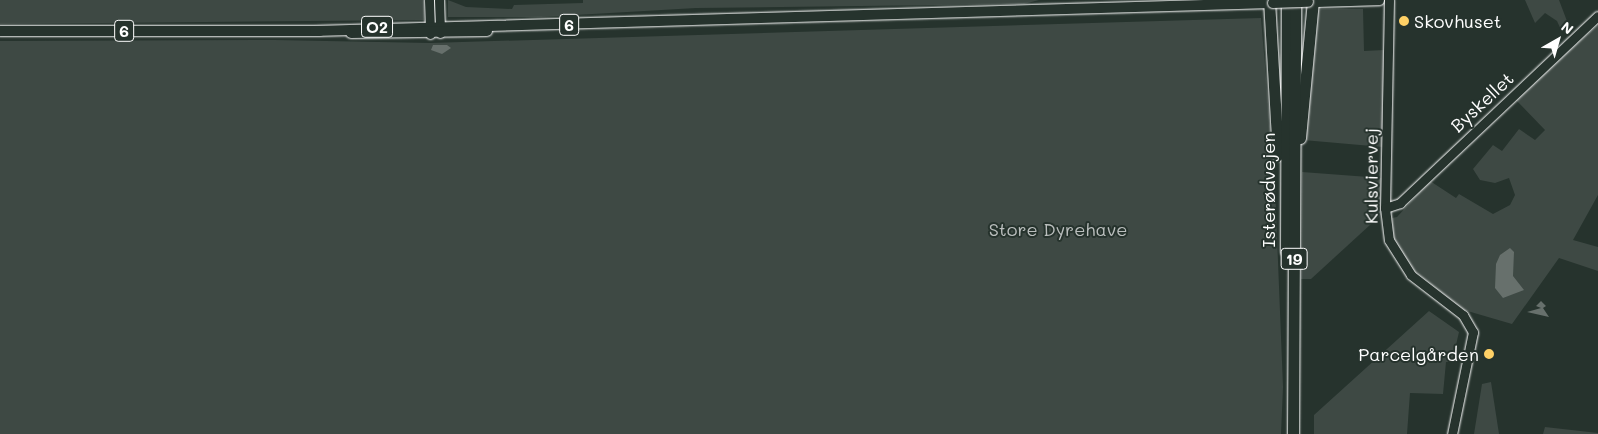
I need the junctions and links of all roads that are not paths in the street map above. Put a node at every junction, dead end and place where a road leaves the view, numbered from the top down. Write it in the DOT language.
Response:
graph roads {
  1 [pos="429,0"];
  2 [pos="439,0"];
  3 [pos="1287,0"];
  4 [pos="1296,0"];
  5 [pos="1379,0"];
  6 [pos="1389,0"];
  7 [pos="1311,1"];
  8 [pos="1270,2"];
  9 [pos="1598,16"];
  10 [pos="435,30"];
  11 [pos="0,31"];
  12 [pos="315,31"];
  13 [pos="1294,175"];
  14 [pos="1286,206"];
  15 [pos="1385,208"];
  16 [pos="1292,380"];
  17 [pos="1293,434"];
  18 [pos="1452,434"];
  1 -- 10 [label="street"];
  2 -- 10 [label="street"];
  3 -- 14 [label="highway, Isterødvejen / 19"];
  4 -- 13 [label="highway, Isterødvejen / 19"];
  5 -- 7 [label="street"];
  6 -- 15 [label="street, Kulsviervej"];
  7 -- 8 [label="main road, 6, bridge"];
  7 -- 13 [label="highway"];
  8 -- 10 [label="main road, 6"];
  8 -- 14 [label="highway"];
  9 -- 15 [label="street, Byskellet"];
  10 -- 12 [label="main road, O2"];
  11 -- 12 [label="main road, 6"];
  13 -- 16 [label="highway, Isterødvejen / 19"];
  14 -- 16 [label="highway, Isterødvejen / 19"];
  15 -- 18 [label="street, Kulsviervej"];
  16 -- 17 [label="highway, Isterødvejen / 19"];
}
